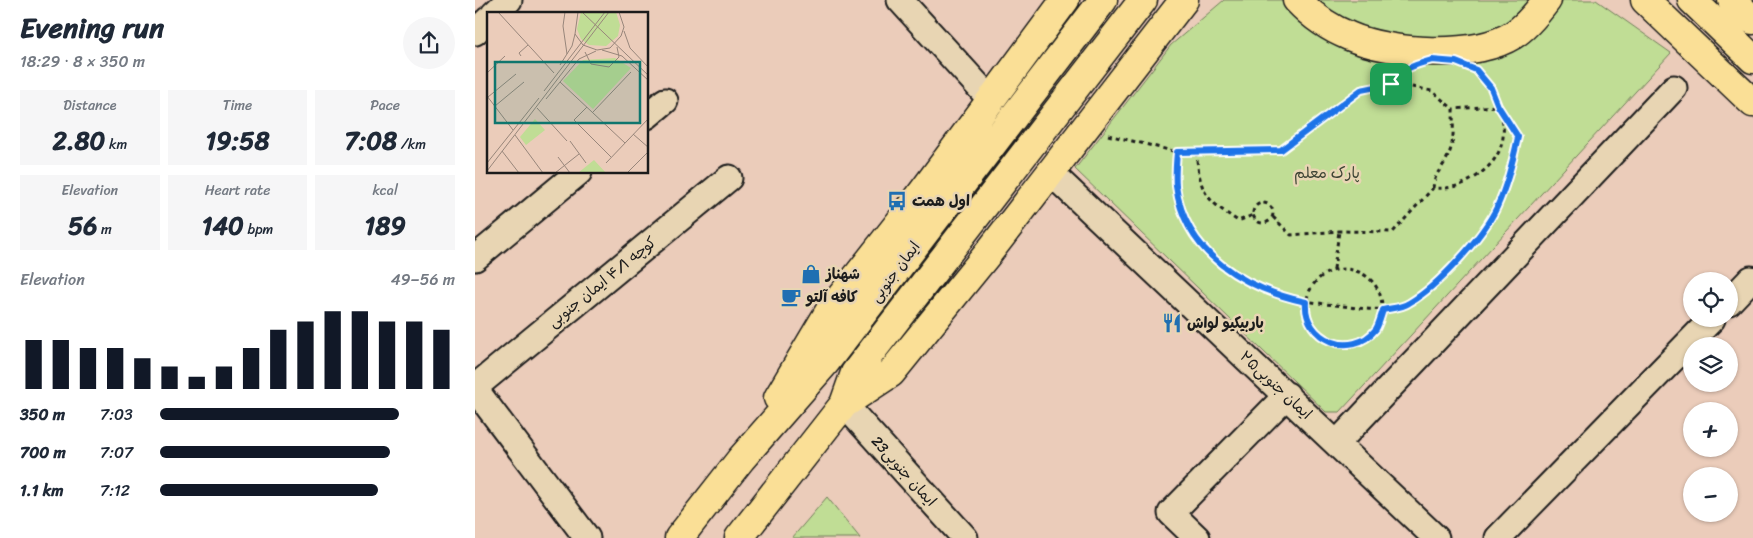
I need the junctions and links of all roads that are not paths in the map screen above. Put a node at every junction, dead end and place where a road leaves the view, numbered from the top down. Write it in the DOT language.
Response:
graph roads {
  1 [pos="509,0"];
  2 [pos="900,0"];
  3 [pos="1065,0"];
  4 [pos="1103,0"];
  5 [pos="1184,0"];
  6 [pos="1297,0"];
  7 [pos="1547,0"];
  8 [pos="1645,0"];
  9 [pos="1692,0"];
  10 [pos="1732,0"];
  11 [pos="1136,9"];
  12 [pos="496,12"];
  13 [pos="1753,20"];
  14 [pos="487,21"];
  15 [pos="475,32"];
  16 [pos="1753,59"];
  17 [pos="1673,88"];
  18 [pos="992,101"];
  19 [pos="1753,103"];
  20 [pos="1050,172"];
  21 [pos="577,174"];
  22 [pos="729,178"];
  23 [pos="475,258"];
  24 [pos="1751,278"];
  25 [pos="1738,292"];
  26 [pos="1704,327"];
  27 [pos="475,388"];
  28 [pos="1287,395"];
  29 [pos="844,404"];
  30 [pos="1337,443"];
  31 [pos="741,459"];
  32 [pos="587,538"];
  33 [pos="679,538"];
  34 [pos="739,538"];
  35 [pos="965,538"];
  36 [pos="1197,538"];
  37 [pos="1436,538"];
  38 [pos="1498,538"];
  1 -- 12 [label="street"];
  2 -- 18 [label="street"];
  3 -- 18 [label="main road"];
  4 -- 31 [label="main road, ایمان جنوبی"];
  5 -- 20 [label="main road"];
  6 -- 7 [label="main road"];
  8 -- 19 [label="main road"];
  9 -- 16 [label="main road"];
  10 -- 13 [label="main road"];
  11 -- 29 [label="main road, ایمان جنوبی"];
  14 -- 15 [label="street"];
  17 -- 30 [label="street"];
  18 -- 31 [label="main road"];
  20 -- 28 [label="street, ایمان جنوبی۲۵"];
  20 -- 29 [label="main road"];
  21 -- 23 [label="street"];
  22 -- 27 [label="street, کوچه ۴/۱ ایمان جنوبی"];
  24 -- 25 [label="street"];
  26 -- 38 [label="street"];
  27 -- 32 [label="street"];
  28 -- 30 [label="street, ایمان جنوبی۲۵"];
  28 -- 36 [label="street"];
  29 -- 34 [label="main road, ایمان جنوبی"];
  29 -- 35 [label="street, 23ایمان جنوبی"];
  30 -- 37 [label="street, ایمان جنوبی۲۵"];
  31 -- 33 [label="main road, ایمان جنوبی"];
}
